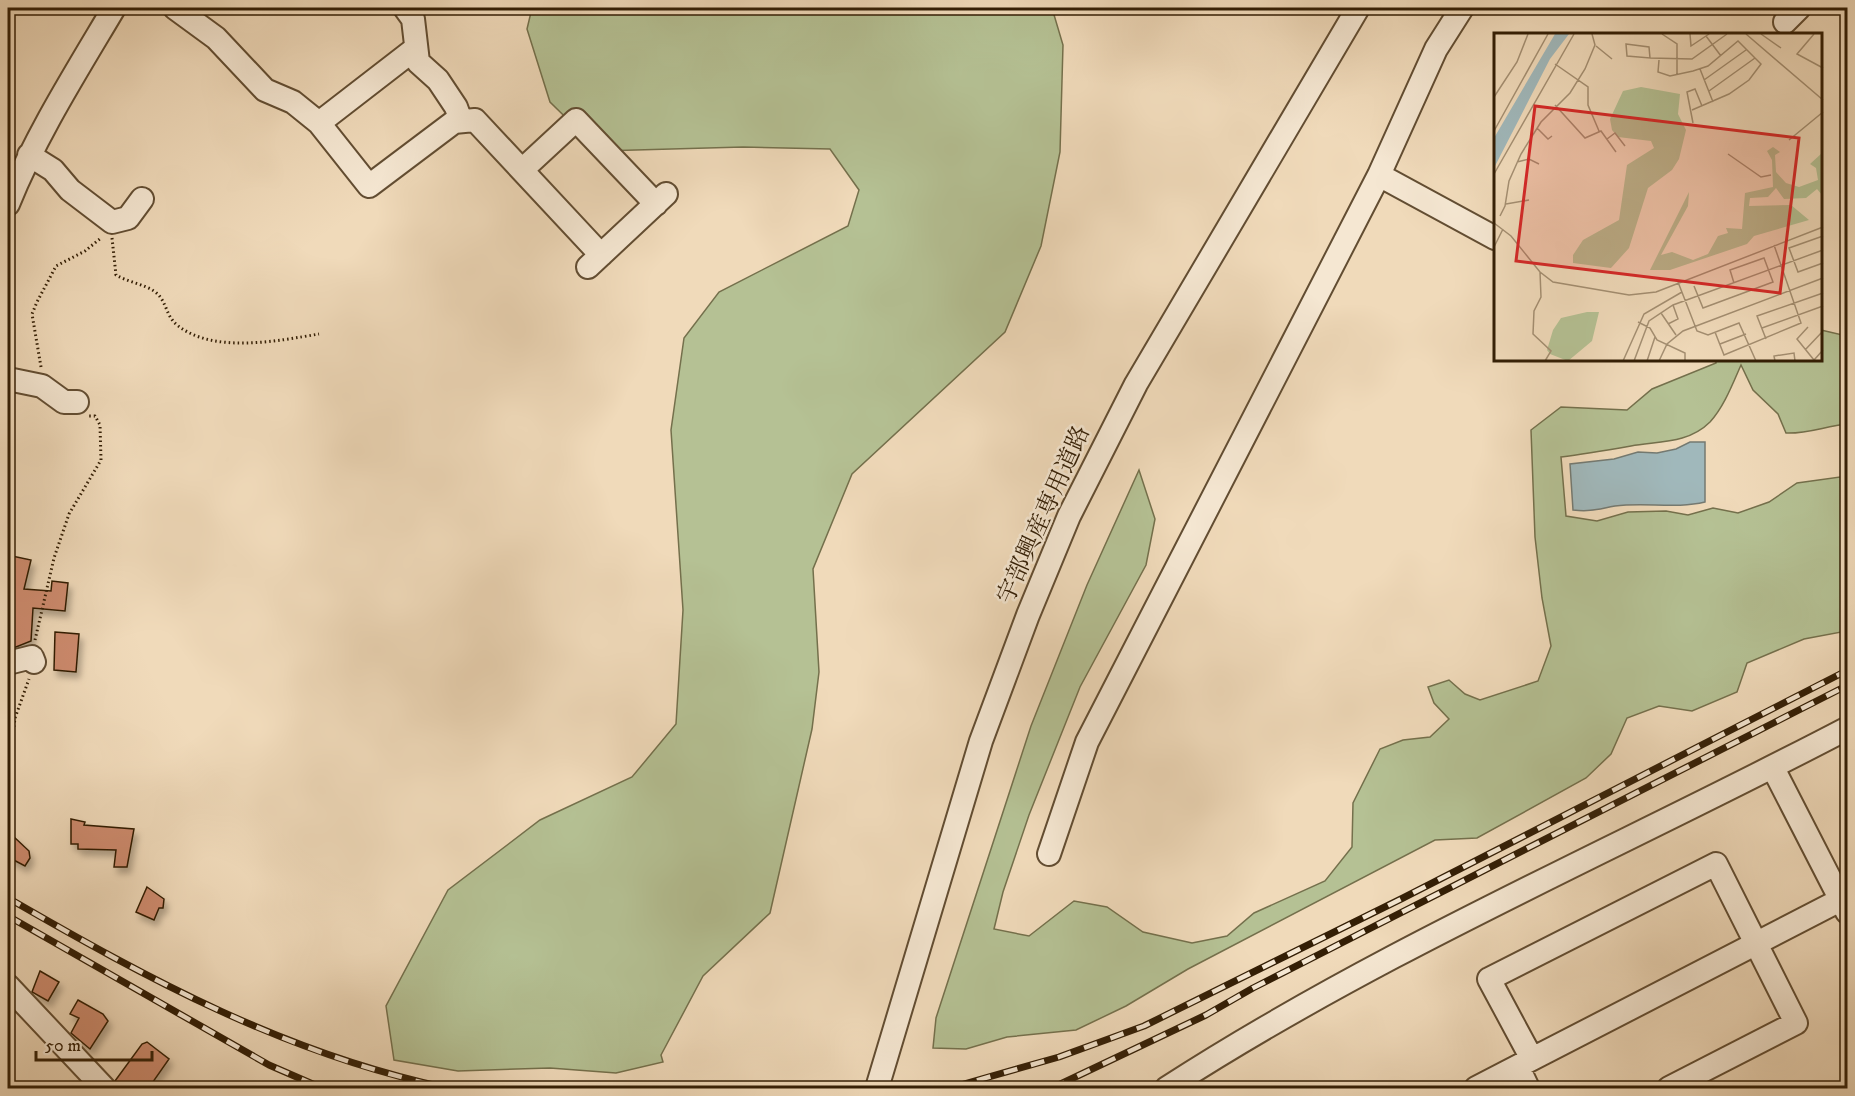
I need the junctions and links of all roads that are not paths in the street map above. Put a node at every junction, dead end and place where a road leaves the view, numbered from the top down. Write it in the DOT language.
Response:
graph roads {
  1 [pos="114,8"];
  2 [pos="175,8"];
  3 [pos="405,8"];
  4 [pos="1358,8"];
  5 [pos="1462,8"];
  6 [pos="416,48"];
  7 [pos="461,121"];
  8 [pos="319,123"];
  9 [pos="29,155"];
  10 [pos="522,170"];
  11 [pos="1379,176"];
  12 [pos="142,199"];
  13 [pos="8,204"];
  14 [pos="1494,237"];
  15 [pos="8,379"];
  16 [pos="80,409"];
  17 [pos="33,659"];
  18 [pos="8,663"];
  19 [pos="1848,728"];
  20 [pos="1773,768"];
  21 [pos="1049,854"];
  22 [pos="1845,903"];
  23 [pos="1758,943"];
  24 [pos="8,986"];
  25 [pos="1525,1063"];
  26 [pos="104,1089"];
  27 [pos="877,1089"];
  28 [pos="1167,1089"];
  29 [pos="1476,1089"];
  30 [pos="1528,1089"];
  31 [pos="1669,1089"];
  1 -- 9 [label="street"];
  2 -- 8 [label="street"];
  3 -- 6 [label="street"];
  4 -- 27 [label="street, 宇部興産専用道路"];
  5 -- 11 [label="street"];
  6 -- 7 [label="street"];
  6 -- 8 [label="street"];
  7 -- 8 [label="street"];
  7 -- 10 [label="street"];
  9 -- 12 [label="street"];
  9 -- 13 [label="street"];
  10 -- 10 [label="street"];
  11 -- 14 [label="street"];
  11 -- 21 [label="street"];
  15 -- 16 [label="street"];
  17 -- 18 [label="street"];
  19 -- 20 [label="street"];
  20 -- 22 [label="street"];
  20 -- 28 [label="street"];
  22 -- 23 [label="street"];
  23 -- 25 [label="street"];
  23 -- 25 [label="street"];
  23 -- 31 [label="street"];
  24 -- 26 [label="street"];
  25 -- 29 [label="street"];
  25 -- 30 [label="street"];
}
